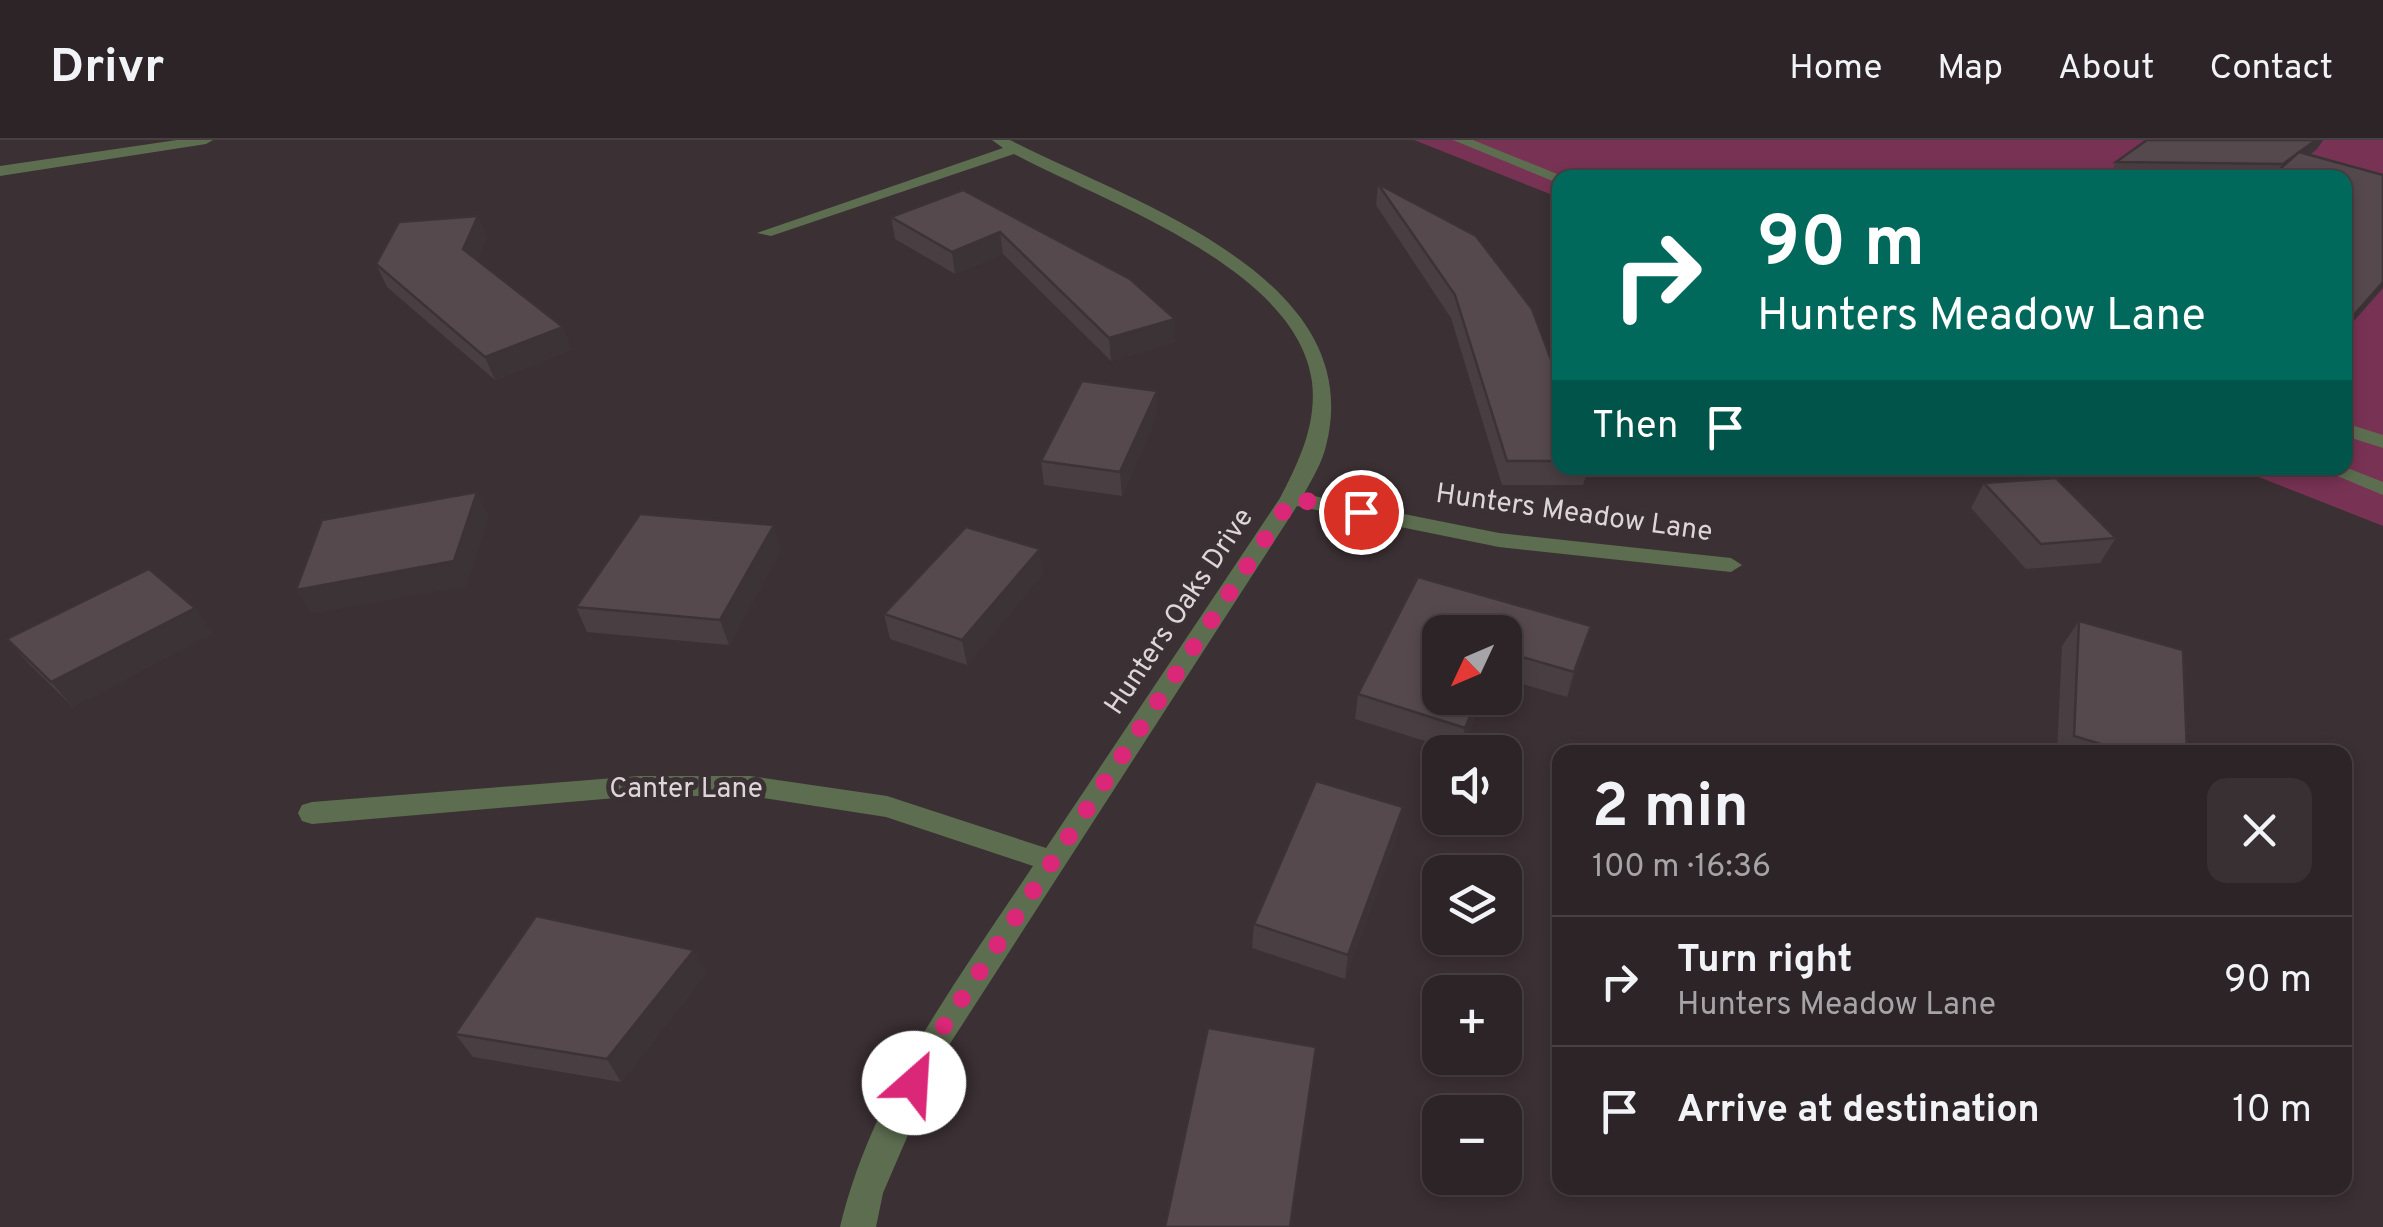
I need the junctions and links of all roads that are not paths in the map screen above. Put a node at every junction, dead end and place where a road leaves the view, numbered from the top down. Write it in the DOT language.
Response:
graph roads {
  1 [pos="206,140"];
  2 [pos="1460,140"];
  3 [pos="1006,145"];
  4 [pos="0,171"];
  5 [pos="1552,176"];
  6 [pos="765,233"];
  7 [pos="2352,431"];
  8 [pos="2383,442"];
  9 [pos="2347,475"];
  10 [pos="2382,488"];
  11 [pos="1292,498"];
  12 [pos="1731,565"];
  13 [pos="312,812"];
  14 [pos="1051,860"];
  15 [pos="858,1227"];
  1 -- 4 [label="street"];
  2 -- 5 [label="street"];
  3 -- 6 [label="street"];
  3 -- 11 [label="street, Hunters Oaks Drive"];
  7 -- 8 [label="street"];
  9 -- 10 [label="street"];
  11 -- 12 [label="street, Hunters Meadow Lane"];
  11 -- 14 [label="street, Hunters Oaks Drive"];
  13 -- 14 [label="street, Canter Lane"];
  14 -- 15 [label="street, Hunters Oaks Drive"];
}
